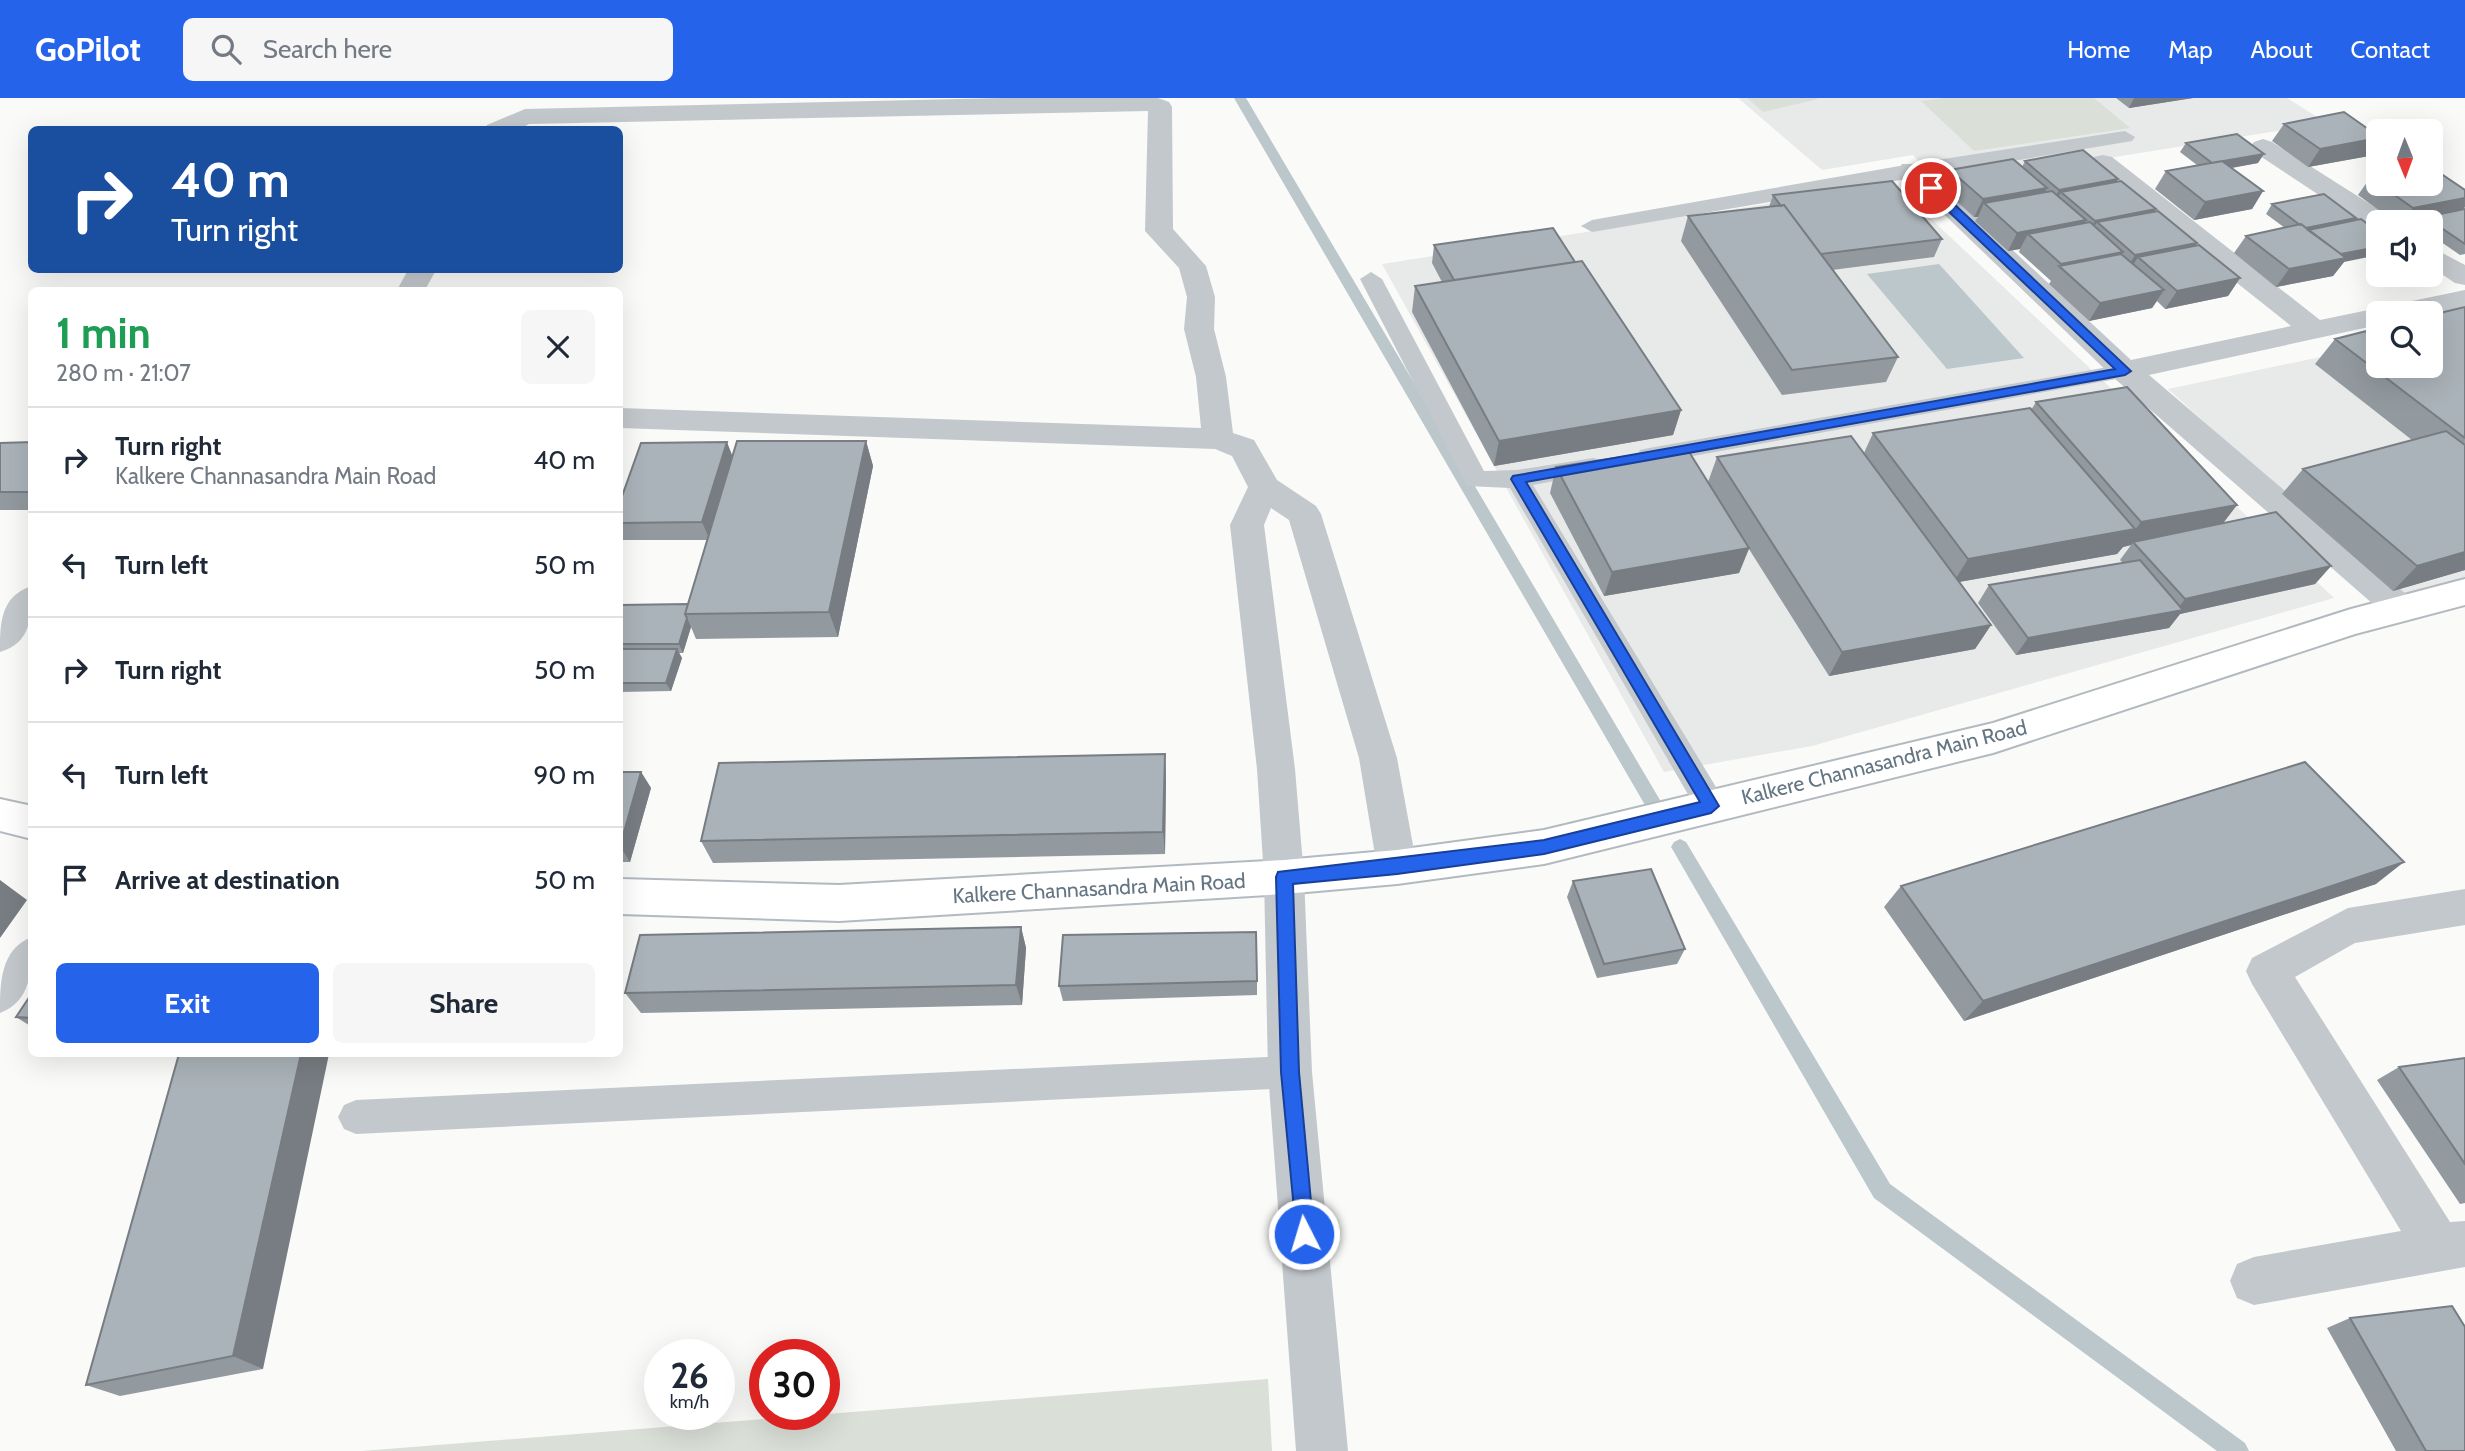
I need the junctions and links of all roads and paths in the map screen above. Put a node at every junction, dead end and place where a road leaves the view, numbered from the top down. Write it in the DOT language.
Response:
graph roads {
  1 [pos="505,126"];
  2 [pos="2126,137"];
  3 [pos="2263,148"];
  4 [pos="2103,163"];
  5 [pos="1911,170"];
  6 [pos="2366,214"];
  7 [pos="1592,226"];
  8 [pos="2443,263"];
  9 [pos="2465,277"];
  10 [pos="1371,279"];
  11 [pos="2465,299"];
  12 [pos="2443,303"];
  13 [pos="2366,318"];
  14 [pos="2313,329"];
  15 [pos="2125,371"];
  16 [pos="623,418"];
  17 [pos="1218,439"];
  18 [pos="1517,479"];
  19 [pos="1264,487"];
  20 [pos="2465,592"];
  21 [pos="28,604"];
  22 [pos="2401,610"];
  23 [pos="0,639"];
  24 [pos="1711,806"];
  25 [pos="0,816"];
  26 [pos="28,822"];
  27 [pos="1397,867"];
  28 [pos="1284,877"];
  29 [pos="623,897"];
  30 [pos="2465,907"];
  31 [pos="28,957"];
  32 [pos="0,998"];
  33 [pos="1290,1072"];
  34 [pos="356,1117"];
  35 [pos="2452,1246"];
  36 [pos="2254,1281"];
  37 [pos="1322,1451"];
  1 -- 17 [label="street"];
  2 -- 5 [label="lane"];
  3 -- 6 [label="street"];
  4 -- 14 [label="street"];
  5 -- 7 [label="lane"];
  5 -- 15 [label="street"];
  8 -- 9 [label="street"];
  10 -- 18 [label="lane"];
  11 -- 12 [label="street"];
  13 -- 14 [label="street"];
  14 -- 15 [label="street"];
  15 -- 18 [label="lane"];
  15 -- 22 [label="street"];
  16 -- 17 [label="street"];
  17 -- 19 [label="street"];
  18 -- 24 [label="lane"];
  19 -- 27 [label="street"];
  19 -- 28 [label="street"];
  20 -- 22 [label="main road, Kalkere Channasandra Main Road"];
  21 -- 23 [label="street"];
  22 -- 24 [label="main road, Kalkere Channasandra Main Road"];
  24 -- 27 [label="main road, Kalkere Channasandra Main Road"];
  25 -- 26 [label="main road"];
  27 -- 28 [label="main road, Kalkere Channasandra Main Road"];
  28 -- 29 [label="main road, Kalkere Channasandra Main Road"];
  28 -- 33 [label="street"];
  30 -- 35 [label="street"];
  31 -- 32 [label="lane"];
  33 -- 34 [label="lane"];
  33 -- 37 [label="street"];
  35 -- 36 [label="street"];
}
